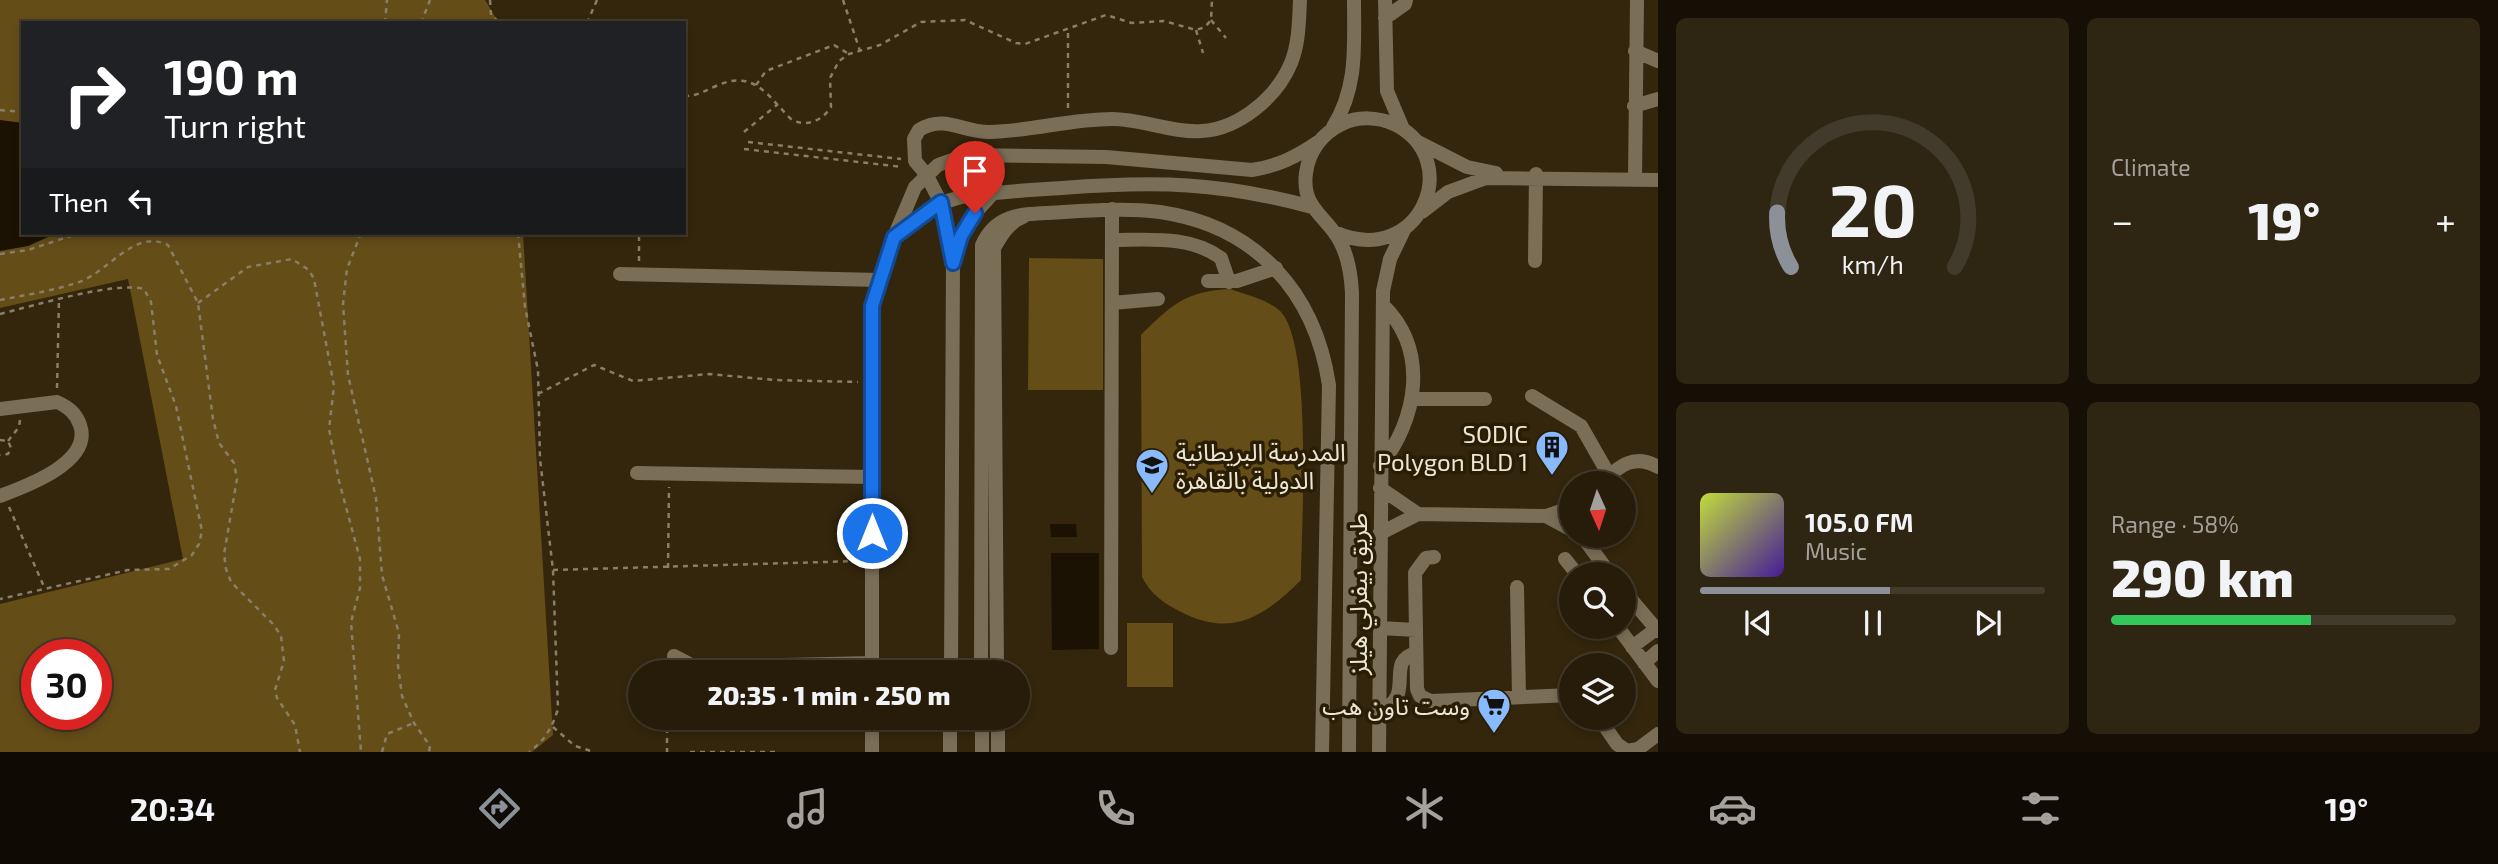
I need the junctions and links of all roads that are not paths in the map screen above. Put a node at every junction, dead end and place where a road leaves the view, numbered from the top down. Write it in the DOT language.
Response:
graph roads {
  1 [pos="1300,0"];
  2 [pos="1354,0"];
  3 [pos="1385,0"];
  4 [pos="1406,0"];
  5 [pos="1637,0"];
  6 [pos="1385,18"];
  7 [pos="1635,46"];
  8 [pos="1658,48"];
  9 [pos="1658,61"];
  10 [pos="1658,99"];
  11 [pos="1634,111"];
  12 [pos="1658,111"];
  13 [pos="1403,128"];
  14 [pos="1332,129"];
  15 [pos="1417,141"];
  16 [pos="1318,142"];
  17 [pos="998,157"];
  18 [pos="1105,157"];
  19 [pos="920,168"];
  20 [pos="1658,173"];
  21 [pos="1536,176"];
  22 [pos="1635,176"];
  23 [pos="1658,180"];
  24 [pos="1105,183"];
  25 [pos="995,192"];
  26 [pos="941,202"];
  27 [pos="1312,207"];
  28 [pos="1112,209"];
  29 [pos="1418,215"];
  30 [pos="1404,230"];
  31 [pos="899,231"];
  32 [pos="1334,232"];
  33 [pos="1112,240"];
  34 [pos="988,246"];
  35 [pos="1535,261"];
  36 [pos="953,263"];
  37 [pos="1276,268"];
  38 [pos="620,274"];
  39 [pos="879,281"];
  40 [pos="1208,281"];
  41 [pos="1230,282"];
  42 [pos="1158,299"];
  43 [pos="1112,303"];
  44 [pos="1383,305"];
  45 [pos="1532,396"];
  46 [pos="1412,399"];
  47 [pos="1485,399"];
  48 [pos="0,409"];
  49 [pos="1351,415"];
  50 [pos="1328,416"];
  51 [pos="1380,466"];
  52 [pos="1658,467"];
  53 [pos="1601,471"];
  54 [pos="1615,471"];
  55 [pos="637,473"];
  56 [pos="872,477"];
  57 [pos="1380,488"];
  58 [pos="2,495"];
  59 [pos="1559,512"];
  60 [pos="1418,514"];
  61 [pos="1546,516"];
  62 [pos="1559,523"];
  63 [pos="1379,534"];
  64 [pos="1590,548"];
  65 [pos="1434,556"];
  66 [pos="1565,559"];
  67 [pos="1567,562"];
  68 [pos="1601,562"];
  69 [pos="1517,587"];
  70 [pos="1636,605"];
  71 [pos="1380,628"];
  72 [pos="1416,630"];
  73 [pos="1657,630"];
  74 [pos="1626,639"];
  75 [pos="1632,647"];
  76 [pos="1111,648"];
  77 [pos="1658,651"];
  78 [pos="1416,653"];
  79 [pos="674,656"];
  80 [pos="682,660"];
  81 [pos="872,660"];
  82 [pos="951,660"];
  83 [pos="981,660"];
  84 [pos="997,660"];
  85 [pos="1644,663"];
  86 [pos="1658,681"];
  87 [pos="1559,695"];
  88 [pos="1519,697"];
  89 [pos="1379,711"];
  90 [pos="872,730"];
  91 [pos="950,730"];
  92 [pos="982,730"];
  93 [pos="998,730"];
  94 [pos="1607,730"];
  95 [pos="1658,734"];
  96 [pos="872,752"];
  97 [pos="950,752"];
  98 [pos="982,752"];
  99 [pos="998,752"];
  100 [pos="1322,752"];
  101 [pos="1349,752"];
  102 [pos="1379,752"];
  1 -- 19 [label="street"];
  2 -- 14 [label="street"];
  3 -- 6 [label="street"];
  4 -- 6 [label="street"];
  5 -- 7 [label="street"];
  6 -- 13 [label="street"];
  7 -- 8 [label="street"];
  7 -- 9 [label="street"];
  7 -- 11 [label="street"];
  10 -- 11 [label="street"];
  11 -- 12 [label="street"];
  11 -- 22 [label="street"];
  13 -- 14 [label="street"];
  13 -- 15 [label="street"];
  14 -- 16 [label="street"];
  15 -- 21 [label="street"];
  15 -- 29 [label="street"];
  16 -- 18 [label="street"];
  16 -- 27 [label="street"];
  17 -- 18 [label="street"];
  17 -- 19 [label="street"];
  17 -- 25 [label="street"];
  18 -- 24 [label="street"];
  19 -- 26 [label="street"];
  19 -- 31 [label="street"];
  20 -- 22 [label="street"];
  21 -- 22 [label="street"];
  21 -- 29 [label="street"];
  21 -- 35 [label="street"];
  22 -- 23 [label="street"];
  24 -- 25 [label="street"];
  24 -- 27 [label="street"];
  25 -- 26 [label="street"];
  25 -- 36 [label="street"];
  26 -- 31 [label="street"];
  26 -- 36 [label="street"];
  27 -- 32 [label="street"];
  28 -- 33 [label="street"];
  28 -- 34 [label="street"];
  28 -- 37 [label="street"];
  29 -- 30 [label="street"];
  30 -- 32 [label="street"];
  30 -- 44 [label="street, طريق بيفرلي هيلز"];
  31 -- 39 [label="street"];
  32 -- 49 [label="street, طريق بيفرلي هيلز"];
  33 -- 41 [label="street"];
  33 -- 43 [label="street"];
  34 -- 83 [label="street"];
  34 -- 84 [label="street"];
  36 -- 82 [label="street"];
  37 -- 41 [label="street"];
  37 -- 50 [label="street"];
  38 -- 39 [label="street"];
  39 -- 56 [label="street"];
  40 -- 41 [label="street"];
  42 -- 43 [label="street"];
  43 -- 76 [label="street"];
  44 -- 46 [label="street"];
  44 -- 51 [label="street, طريق بيفرلي هيلز"];
  45 -- 53 [label="street"];
  46 -- 47 [label="street"];
  46 -- 51 [label="street"];
  48 -- 58 [label="street"];
  49 -- 50 [label="street"];
  49 -- 101 [label="street, طريق بيفرلي هيلز"];
  50 -- 100 [label="street"];
  51 -- 57 [label="street, طريق بيفرلي هيلز"];
  52 -- 54 [label="street"];
  55 -- 56 [label="street"];
  56 -- 81 [label="street"];
  57 -- 60 [label="street"];
  57 -- 63 [label="street, طريق بيفرلي هيلز"];
  59 -- 61 [label="street"];
  60 -- 61 [label="street"];
  60 -- 63 [label="street"];
  61 -- 62 [label="street"];
  63 -- 71 [label="street, طريق بيفرلي هيلز"];
  64 -- 68 [label="street"];
  65 -- 72 [label="street"];
  66 -- 67 [label="street"];
  69 -- 88 [label="street"];
  70 -- 73 [label="street"];
  71 -- 72 [label="street"];
  71 -- 89 [label="street, طريق بيفرلي هيلز"];
  72 -- 78 [label="street"];
  73 -- 75 [label="street"];
  74 -- 75 [label="street"];
  75 -- 85 [label="street"];
  77 -- 85 [label="street"];
  78 -- 88 [label="street"];
  78 -- 89 [label="street"];
  79 -- 80 [label="street"];
  85 -- 86 [label="street"];
  87 -- 88 [label="street"];
  89 -- 102 [label="street, طريق بيفرلي هيلز"];
  90 -- 96 [label="street"];
  91 -- 97 [label="street"];
  92 -- 98 [label="street"];
  93 -- 99 [label="street"];
  94 -- 95 [label="street"];
}
